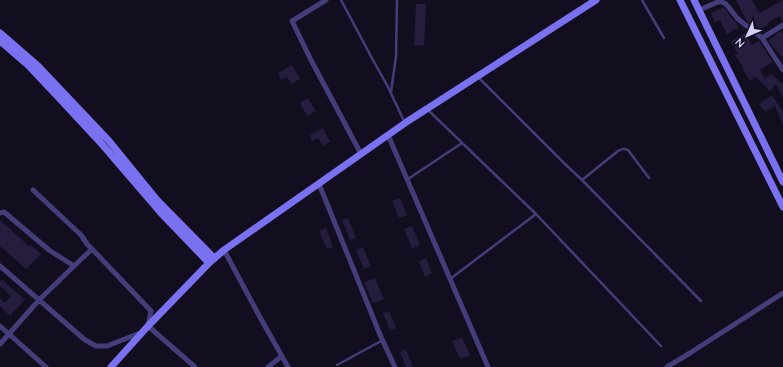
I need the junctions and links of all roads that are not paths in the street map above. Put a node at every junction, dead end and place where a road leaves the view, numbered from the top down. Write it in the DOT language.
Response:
graph roads {
  1 [pos="326,0"];
  2 [pos="341,0"];
  3 [pos="397,0"];
  4 [pos="596,0"];
  5 [pos="642,0"];
  6 [pos="680,0"];
  7 [pos="694,0"];
  8 [pos="699,10"];
  9 [pos="783,25"];
  10 [pos="0,33"];
  11 [pos="664,38"];
  12 [pos="762,38"];
  13 [pos="0,41"];
  14 [pos="783,70"];
  15 [pos="477,76"];
  16 [pos="391,93"];
  17 [pos="427,109"];
  18 [pos="405,123"];
  19 [pos="388,135"];
  20 [pos="462,143"];
  21 [pos="361,154"];
  22 [pos="649,178"];
  23 [pos="407,179"];
  24 [pos="582,180"];
  25 [pos="783,182"];
  26 [pos="318,184"];
  27 [pos="33,190"];
  28 [pos="783,207"];
  29 [pos="0,213"];
  30 [pos="536,214"];
  31 [pos="92,249"];
  32 [pos="224,250"];
  33 [pos="211,261"];
  34 [pos="0,266"];
  35 [pos="74,266"];
  36 [pos="450,280"];
  37 [pos="783,293"];
  38 [pos="39,300"];
  39 [pos="702,301"];
  40 [pos="0,326"];
  41 [pos="146,329"];
  42 [pos="9,333"];
  43 [pos="383,340"];
  44 [pos="0,344"];
  45 [pos="661,346"];
  46 [pos="282,356"];
  47 [pos="337,365"];
  48 [pos="46,367"];
  49 [pos="111,367"];
  50 [pos="195,367"];
  51 [pos="268,367"];
  52 [pos="288,367"];
  53 [pos="395,367"];
  54 [pos="488,367"];
  55 [pos="666,367"];
  1 -- 21 [label="street"];
  2 -- 16 [label="lane"];
  3 -- 16 [label="lane"];
  4 -- 15 [label="street"];
  5 -- 11 [label="lane"];
  6 -- 28 [label="street"];
  7 -- 8 [label="street"];
  8 -- 12 [label="street"];
  8 -- 25 [label="street"];
  9 -- 12 [label="street"];
  10 -- 33 [label="street"];
  12 -- 14 [label="street"];
  13 -- 33 [label="street"];
  15 -- 17 [label="street"];
  15 -- 24 [label="lane"];
  16 -- 18 [label="lane"];
  17 -- 18 [label="street"];
  17 -- 20 [label="lane"];
  18 -- 19 [label="street"];
  19 -- 21 [label="street"];
  19 -- 23 [label="street"];
  20 -- 23 [label="lane"];
  20 -- 30 [label="lane"];
  21 -- 26 [label="street"];
  22 -- 24 [label="lane"];
  23 -- 36 [label="street"];
  24 -- 39 [label="lane"];
  26 -- 32 [label="street"];
  26 -- 43 [label="street"];
  27 -- 31 [label="street"];
  29 -- 35 [label="street"];
  30 -- 36 [label="lane"];
  30 -- 45 [label="lane"];
  31 -- 35 [label="street"];
  31 -- 41 [label="street"];
  32 -- 33 [label="street"];
  32 -- 46 [label="street"];
  33 -- 41 [label="street"];
  34 -- 38 [label="street"];
  35 -- 38 [label="street"];
  36 -- 54 [label="street"];
  37 -- 55 [label="street"];
  38 -- 41 [label="street"];
  38 -- 42 [label="street"];
  40 -- 42 [label="street"];
  41 -- 49 [label="street"];
  41 -- 50 [label="street"];
  42 -- 44 [label="street"];
  42 -- 48 [label="street"];
  43 -- 47 [label="lane"];
  43 -- 53 [label="street"];
  46 -- 51 [label="street"];
  46 -- 52 [label="street"];
}
